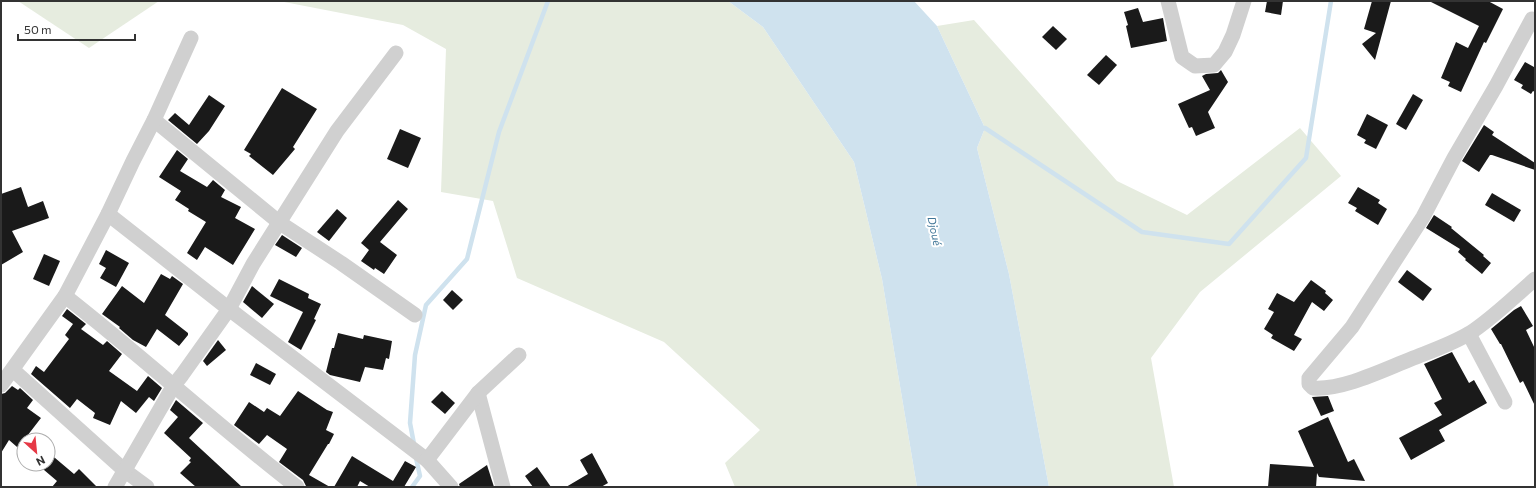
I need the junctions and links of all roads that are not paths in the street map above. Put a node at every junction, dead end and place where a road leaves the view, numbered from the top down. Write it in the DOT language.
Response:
graph roads {
  1 [pos="1168,1"];
  2 [pos="1244,1"];
  3 [pos="1534,18"];
  4 [pos="191,38"];
  5 [pos="396,53"];
  6 [pos="154,120"];
  7 [pos="108,214"];
  8 [pos="280,223"];
  9 [pos="1535,279"];
  10 [pos="66,296"];
  11 [pos="229,309"];
  12 [pos="415,315"];
  13 [pos="1469,334"];
  14 [pos="519,355"];
  15 [pos="13,370"];
  16 [pos="1,385"];
  17 [pos="174,385"];
  18 [pos="478,393"];
  19 [pos="1504,402"];
  20 [pos="427,460"];
  21 [pos="124,470"];
  22 [pos="115,487"];
  23 [pos="147,487"];
  24 [pos="297,487"];
  25 [pos="451,487"];
  26 [pos="503,487"];
  1 -- 2 [label="street"];
  3 -- 13 [label="street"];
  4 -- 6 [label="street"];
  5 -- 8 [label="street"];
  6 -- 7 [label="street"];
  6 -- 8 [label="street"];
  7 -- 10 [label="street"];
  7 -- 11 [label="street"];
  8 -- 11 [label="street"];
  8 -- 12 [label="street"];
  9 -- 13 [label="street"];
  10 -- 15 [label="street"];
  10 -- 17 [label="street"];
  11 -- 17 [label="street"];
  11 -- 20 [label="street"];
  13 -- 19 [label="street"];
  14 -- 18 [label="street"];
  15 -- 16 [label="street"];
  15 -- 21 [label="street"];
  17 -- 21 [label="street"];
  17 -- 24 [label="street"];
  18 -- 20 [label="street"];
  18 -- 26 [label="street"];
  20 -- 25 [label="street"];
  21 -- 22 [label="street"];
  21 -- 23 [label="street"];
}
